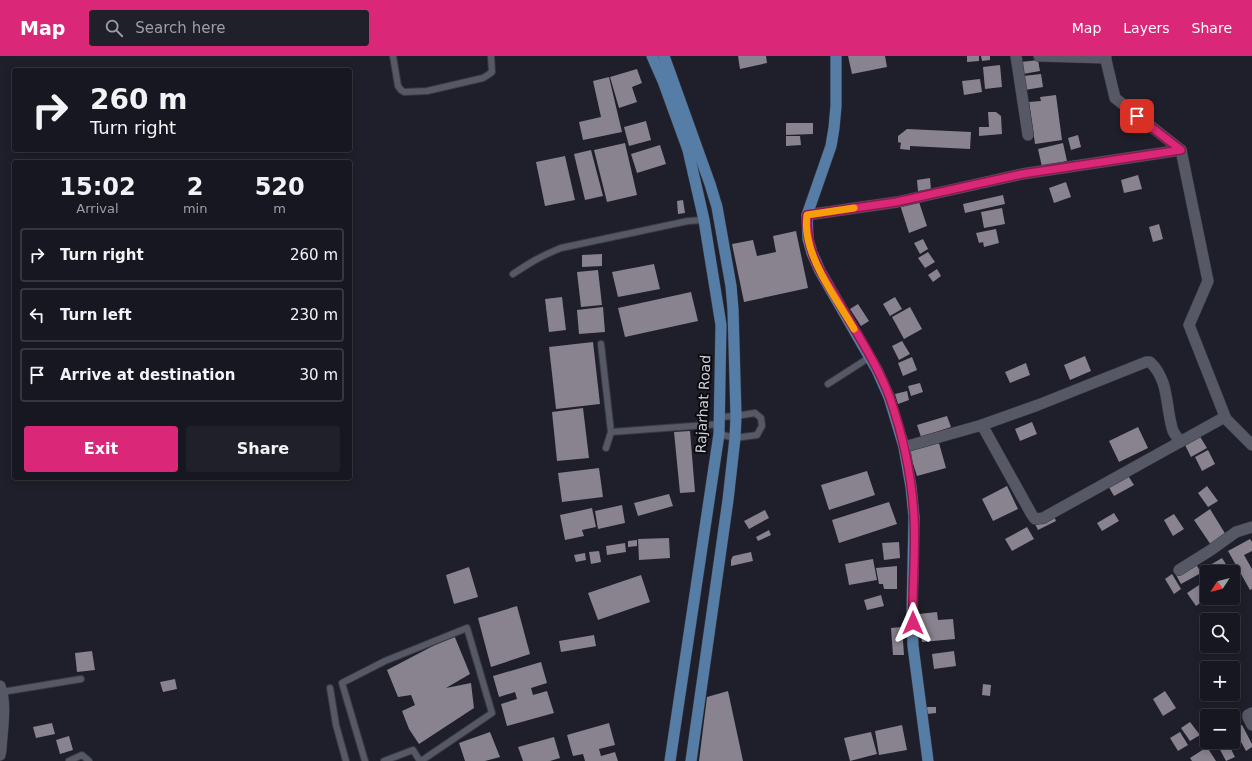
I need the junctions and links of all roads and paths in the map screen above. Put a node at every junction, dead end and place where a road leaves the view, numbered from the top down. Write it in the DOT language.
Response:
graph roads {
  1 [pos="393,56"];
  2 [pos="491,56"];
  3 [pos="652,56"];
  4 [pos="664,56"];
  5 [pos="836,56"];
  6 [pos="1016,56"];
  7 [pos="1039,56"];
  8 [pos="1106,57"];
  9 [pos="1028,135"];
  10 [pos="1181,150"];
  11 [pos="807,215"];
  12 [pos="704,220"];
  13 [pos="513,274"];
  14 [pos="601,344"];
  15 [pos="870,358"];
  16 [pos="828,384"];
  17 [pos="736,416"];
  18 [pos="1226,419"];
  19 [pos="719,425"];
  20 [pos="982,425"];
  21 [pos="611,432"];
  22 [pos="735,438"];
  23 [pos="1180,442"];
  24 [pos="1252,445"];
  25 [pos="904,447"];
  26 [pos="606,448"];
  27 [pos="1252,527"];
  28 [pos="1179,570"];
  29 [pos="81,679"];
  30 [pos="330,688"];
  31 [pos="1,689"];
  32 [pos="1252,713"];
  33 [pos="1252,725"];
  34 [pos="0,756"];
  35 [pos="69,761"];
  36 [pos="89,761"];
  37 [pos="346,761"];
  38 [pos="365,761"];
  39 [pos="384,761"];
  40 [pos="421,761"];
  41 [pos="670,761"];
  42 [pos="691,761"];
  43 [pos="928,761"];
  1 -- 2 [label="lane"];
  3 -- 12 [label="main road, Rajarhat Road"];
  4 -- 17 [label="main road"];
  5 -- 11 [label="main road"];
  6 -- 9 [label="street"];
  7 -- 8 [label="street"];
  8 -- 10 [label="street"];
  10 -- 11 [label="street"];
  10 -- 18 [label="street"];
  11 -- 15 [label="main road"];
  12 -- 13 [label="lane"];
  12 -- 19 [label="main road, Rajarhat Road"];
  14 -- 21 [label="lane"];
  15 -- 16 [label="lane"];
  15 -- 25 [label="main road"];
  17 -- 19 [label="lane"];
  17 -- 22 [label="main road"];
  17 -- 22 [label="lane"];
  18 -- 23 [label="street"];
  18 -- 24 [label="street"];
  19 -- 21 [label="lane"];
  19 -- 22 [label="lane"];
  19 -- 41 [label="main road, Rajarhat Road"];
  20 -- 23 [label="street"];
  20 -- 23 [label="street"];
  20 -- 25 [label="street"];
  21 -- 26 [label="lane"];
  22 -- 42 [label="main road"];
  25 -- 43 [label="main road"];
  27 -- 28 [label="street"];
  29 -- 31 [label="lane"];
  30 -- 37 [label="lane"];
  31 -- 34 [label="street"];
  32 -- 33 [label="street"];
  35 -- 36 [label="lane"];
  38 -- 40 [label="lane"];
  39 -- 40 [label="lane"];
}
